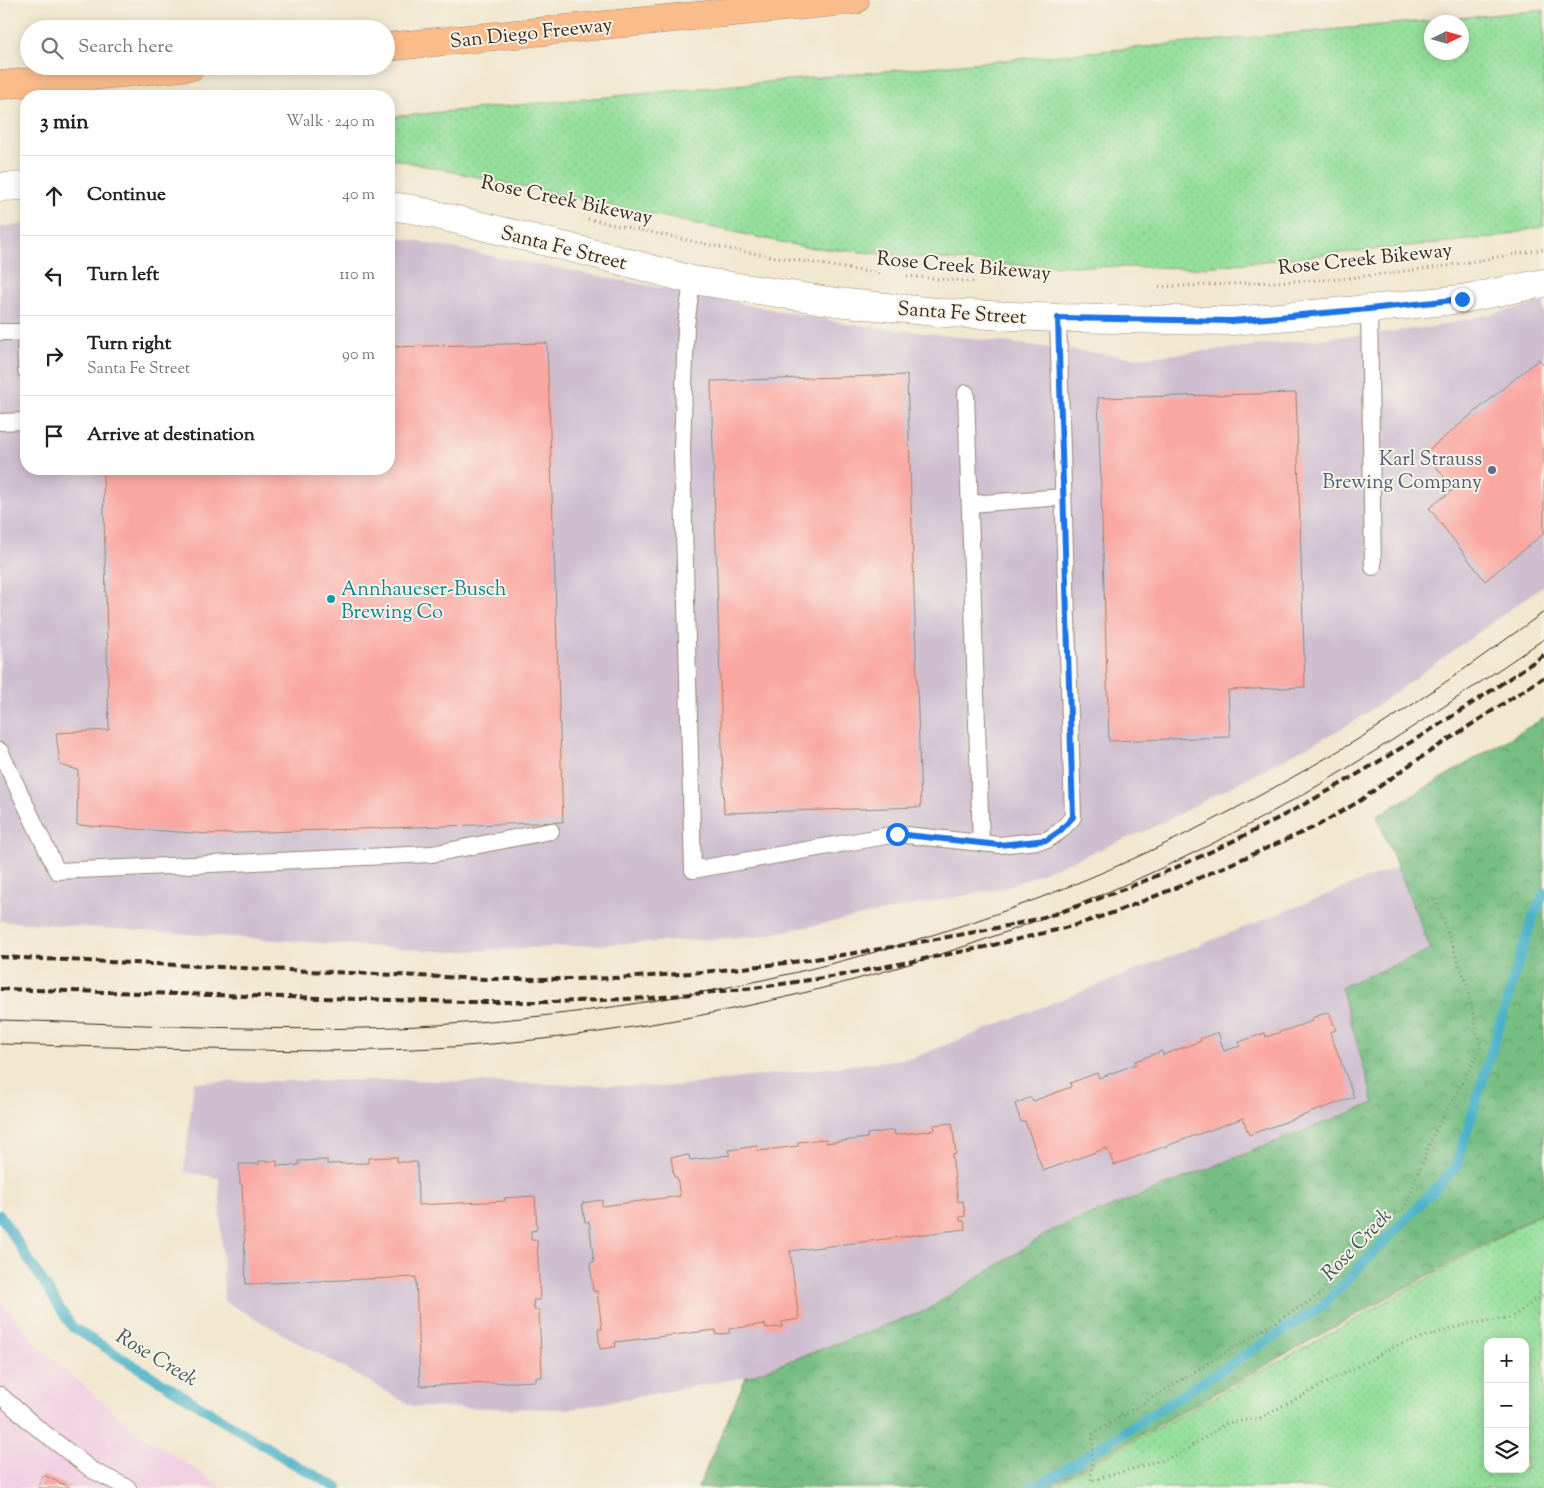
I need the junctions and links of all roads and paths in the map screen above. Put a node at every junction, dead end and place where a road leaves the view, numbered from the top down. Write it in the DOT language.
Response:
graph roads {
  1 [pos="855,0"];
  2 [pos="395,46"];
  3 [pos="101,75"];
  4 [pos="0,85"];
  5 [pos="20,186"];
  6 [pos="0,188"];
  7 [pos="395,207"];
  8 [pos="582,217"];
  9 [pos="1544,249"];
  10 [pos="887,275"];
  11 [pos="906,276"];
  12 [pos="692,280"];
  13 [pos="975,282"];
  14 [pos="1544,283"];
  15 [pos="1150,288"];
  16 [pos="1369,309"];
  17 [pos="1058,318"];
  18 [pos="0,332"];
  19 [pos="20,332"];
  20 [pos="966,393"];
  21 [pos="20,421"];
  22 [pos="0,422"];
  23 [pos="1064,497"];
  24 [pos="970,504"];
  25 [pos="1373,566"];
  26 [pos="0,751"];
  27 [pos="551,832"];
  28 [pos="981,843"];
  29 [pos="1414,907"];
  30 [pos="1544,1294"];
  31 [pos="0,1395"];
  32 [pos="128,1488"];
  1 -- 2 [label="highway, San Diego Freeway"];
  3 -- 4 [label="highway"];
  5 -- 6 [label="street"];
  7 -- 12 [label="street, Santa Fe Street"];
  8 -- 10 [label="path, Rose Creek Bikeway"];
  9 -- 15 [label="path, Rose Creek Bikeway"];
  11 -- 13 [label="path, Rose Creek Bikeway"];
  12 -- 17 [label="street, Santa Fe Street"];
  12 -- 28 [label="lane"];
  14 -- 16 [label="street, Santa Fe Street"];
  16 -- 17 [label="street, Santa Fe Street"];
  16 -- 25 [label="lane"];
  17 -- 23 [label="lane"];
  18 -- 19 [label="lane"];
  20 -- 24 [label="lane"];
  21 -- 22 [label="lane"];
  23 -- 24 [label="lane"];
  23 -- 28 [label="lane"];
  24 -- 28 [label="lane"];
  26 -- 27 [label="lane"];
  29 -- 30 [label="path"];
  31 -- 32 [label="lane"];
}
